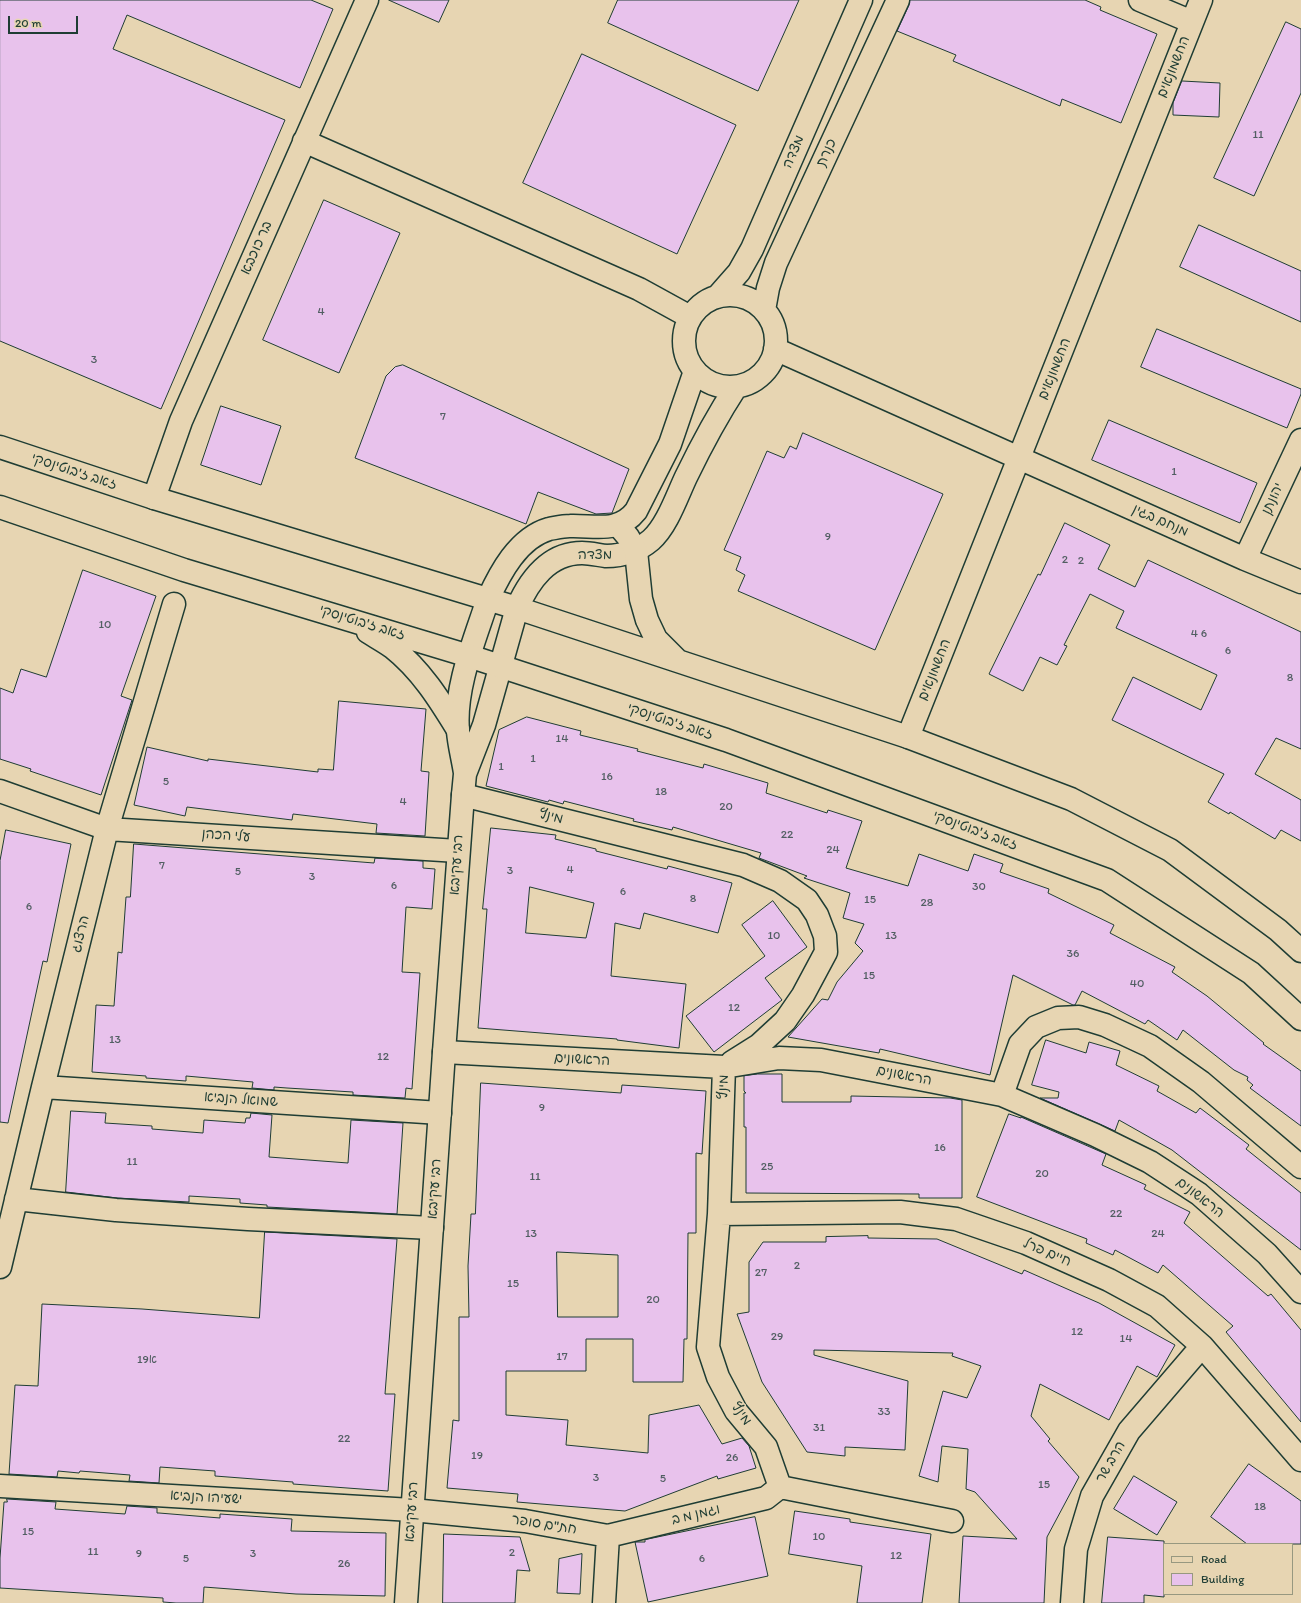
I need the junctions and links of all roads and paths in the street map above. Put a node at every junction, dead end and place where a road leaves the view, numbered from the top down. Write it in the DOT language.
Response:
graph roads {
  1 [pos="367,0"];
  2 [pos="861,0"];
  3 [pos="898,0"];
  4 [pos="1140,0"];
  5 [pos="1201,0"];
  6 [pos="1192,22"];
  7 [pos="304,141"];
  8 [pos="717,297"];
  9 [pos="764,310"];
  10 [pos="690,317"];
  11 [pos="775,349"];
  12 [pos="695,371"];
  13 [pos="736,387"];
  14 [pos="1301,440"];
  15 [pos="0,447"];
  16 [pos="1019,458"];
  17 [pos="154,498"];
  18 [pos="0,507"];
  19 [pos="618,525"];
  20 [pos="636,550"];
  21 [pos="1245,558"];
  22 [pos="1301,582"];
  23 [pos="488,599"];
  24 [pos="174,604"];
  25 [pos="517,608"];
  26 [pos="347,618"];
  27 [pos="469,656"];
  28 [pos="679,662"];
  29 [pos="500,666"];
  30 [pos="458,730"];
  31 [pos="908,737"];
  32 [pos="464,785"];
  33 [pos="0,791"];
  34 [pos="107,829"];
  35 [pos="458,851"];
  36 [pos="1301,951"];
  37 [pos="1301,1019"];
  38 [pos="444,1052"];
  39 [pos="724,1067"];
  40 [pos="43,1087"];
  41 [pos="1002,1095"];
  42 [pos="440,1113"];
  43 [pos="1301,1167"];
  44 [pos="16,1199"];
  45 [pos="719,1214"];
  46 [pos="432,1228"];
  47 [pos="0,1267"];
  48 [pos="1301,1292"];
  49 [pos="1202,1346"];
  50 [pos="1301,1460"];
  51 [pos="0,1486"];
  52 [pos="780,1487"];
  53 [pos="412,1510"];
  54 [pos="952,1522"];
  55 [pos="608,1536"];
  56 [pos="406,1603"];
  57 [pos="604,1603"];
  58 [pos="1072,1603"];
  1 -- 7 [label="street, בר כוכבא"];
  2 -- 8 [label="street, מצדה"];
  3 -- 9 [label="street, כנרת"];
  4 -- 6 [label="street"];
  5 -- 6 [label="street, החשמונאים"];
  6 -- 16 [label="street, החשמונאים"];
  7 -- 10 [label="street"];
  7 -- 17 [label="street, בר כוכבא"];
  8 -- 9 [label="street"];
  8 -- 10 [label="street"];
  9 -- 11 [label="street"];
  10 -- 12 [label="street"];
  11 -- 13 [label="street"];
  11 -- 16 [label="street, מנחם בגין"];
  12 -- 13 [label="street"];
  12 -- 19 [label="street, מצדה"];
  13 -- 20 [label="street, מצדה"];
  14 -- 21 [label="street, יהונתן"];
  15 -- 17 [label="street, זאב ז'בוטינסקי"];
  16 -- 21 [label="street, מנחם בגין"];
  16 -- 31 [label="street, החשמונאים"];
  17 -- 23 [label="street, זאב ז'בוטינסקי"];
  18 -- 26 [label="street, זאב ז'בוטינסקי"];
  19 -- 20 [label="street"];
  19 -- 23 [label="street, מצדה"];
  20 -- 25 [label="street, מצדה"];
  20 -- 28 [label="street"];
  21 -- 22 [label="street, מנחם בגין"];
  23 -- 25 [label="street, זאב ז'בוטינסקי"];
  23 -- 27 [label="street, רבי עקיבא"];
  24 -- 34 [label="street, הרצוג"];
  25 -- 28 [label="street, זאב ז'בוטינסקי"];
  25 -- 29 [label="street, מצדה"];
  26 -- 27 [label="street, זאב ז'בוטינסקי"];
  26 -- 30 [label="street"];
  27 -- 29 [label="street, זאב ז'בוטינסקי"];
  27 -- 30 [label="street, רבי עקיבא"];
  28 -- 31 [label="street, זאב ז'בוטינסקי"];
  29 -- 32 [label="street, רבי עקיבא"];
  29 -- 37 [label="street, זאב ז'בוטינסקי"];
  30 -- 32 [label="street, רבי עקיבא"];
  31 -- 36 [label="street, זאב ז'בוטינסקי"];
  32 -- 35 [label="street, רבי עקיבא"];
  32 -- 39 [label="street, מינץ"];
  33 -- 34 [label="street, עלי הכהן"];
  34 -- 35 [label="street, עלי הכהן"];
  34 -- 40 [label="street, הרצוג"];
  35 -- 38 [label="street, רבי עקיבא"];
  38 -- 39 [label="street, הראשונים"];
  38 -- 42 [label="street, רבי עקיבא"];
  39 -- 41 [label="street, הראשונים"];
  39 -- 45 [label="street, מינץ"];
  40 -- 42 [label="street, שמואל הנביא"];
  40 -- 44 [label="street, הרצוג"];
  41 -- 43 [label="street"];
  41 -- 48 [label="street, הראשונים"];
  42 -- 46 [label="street, רבי עקיבא"];
  44 -- 46 [label="street"];
  44 -- 47 [label="street, הרצוג"];
  45 -- 49 [label="street, חיים פרל"];
  45 -- 52 [label="street, מינץ"];
  46 -- 53 [label="street, רבי עקיבא"];
  49 -- 50 [label="street, חיים פרל"];
  49 -- 58 [label="street, הרב שר"];
  51 -- 53 [label="street, ישעיהו הנביא"];
  52 -- 54 [label="street"];
  52 -- 55 [label="street, וגמן מ ב"];
  53 -- 55 [label="street, חת\"ם סופר"];
  53 -- 56 [label="street, רבי עקיבא"];
  55 -- 57 [label="street"];
}
